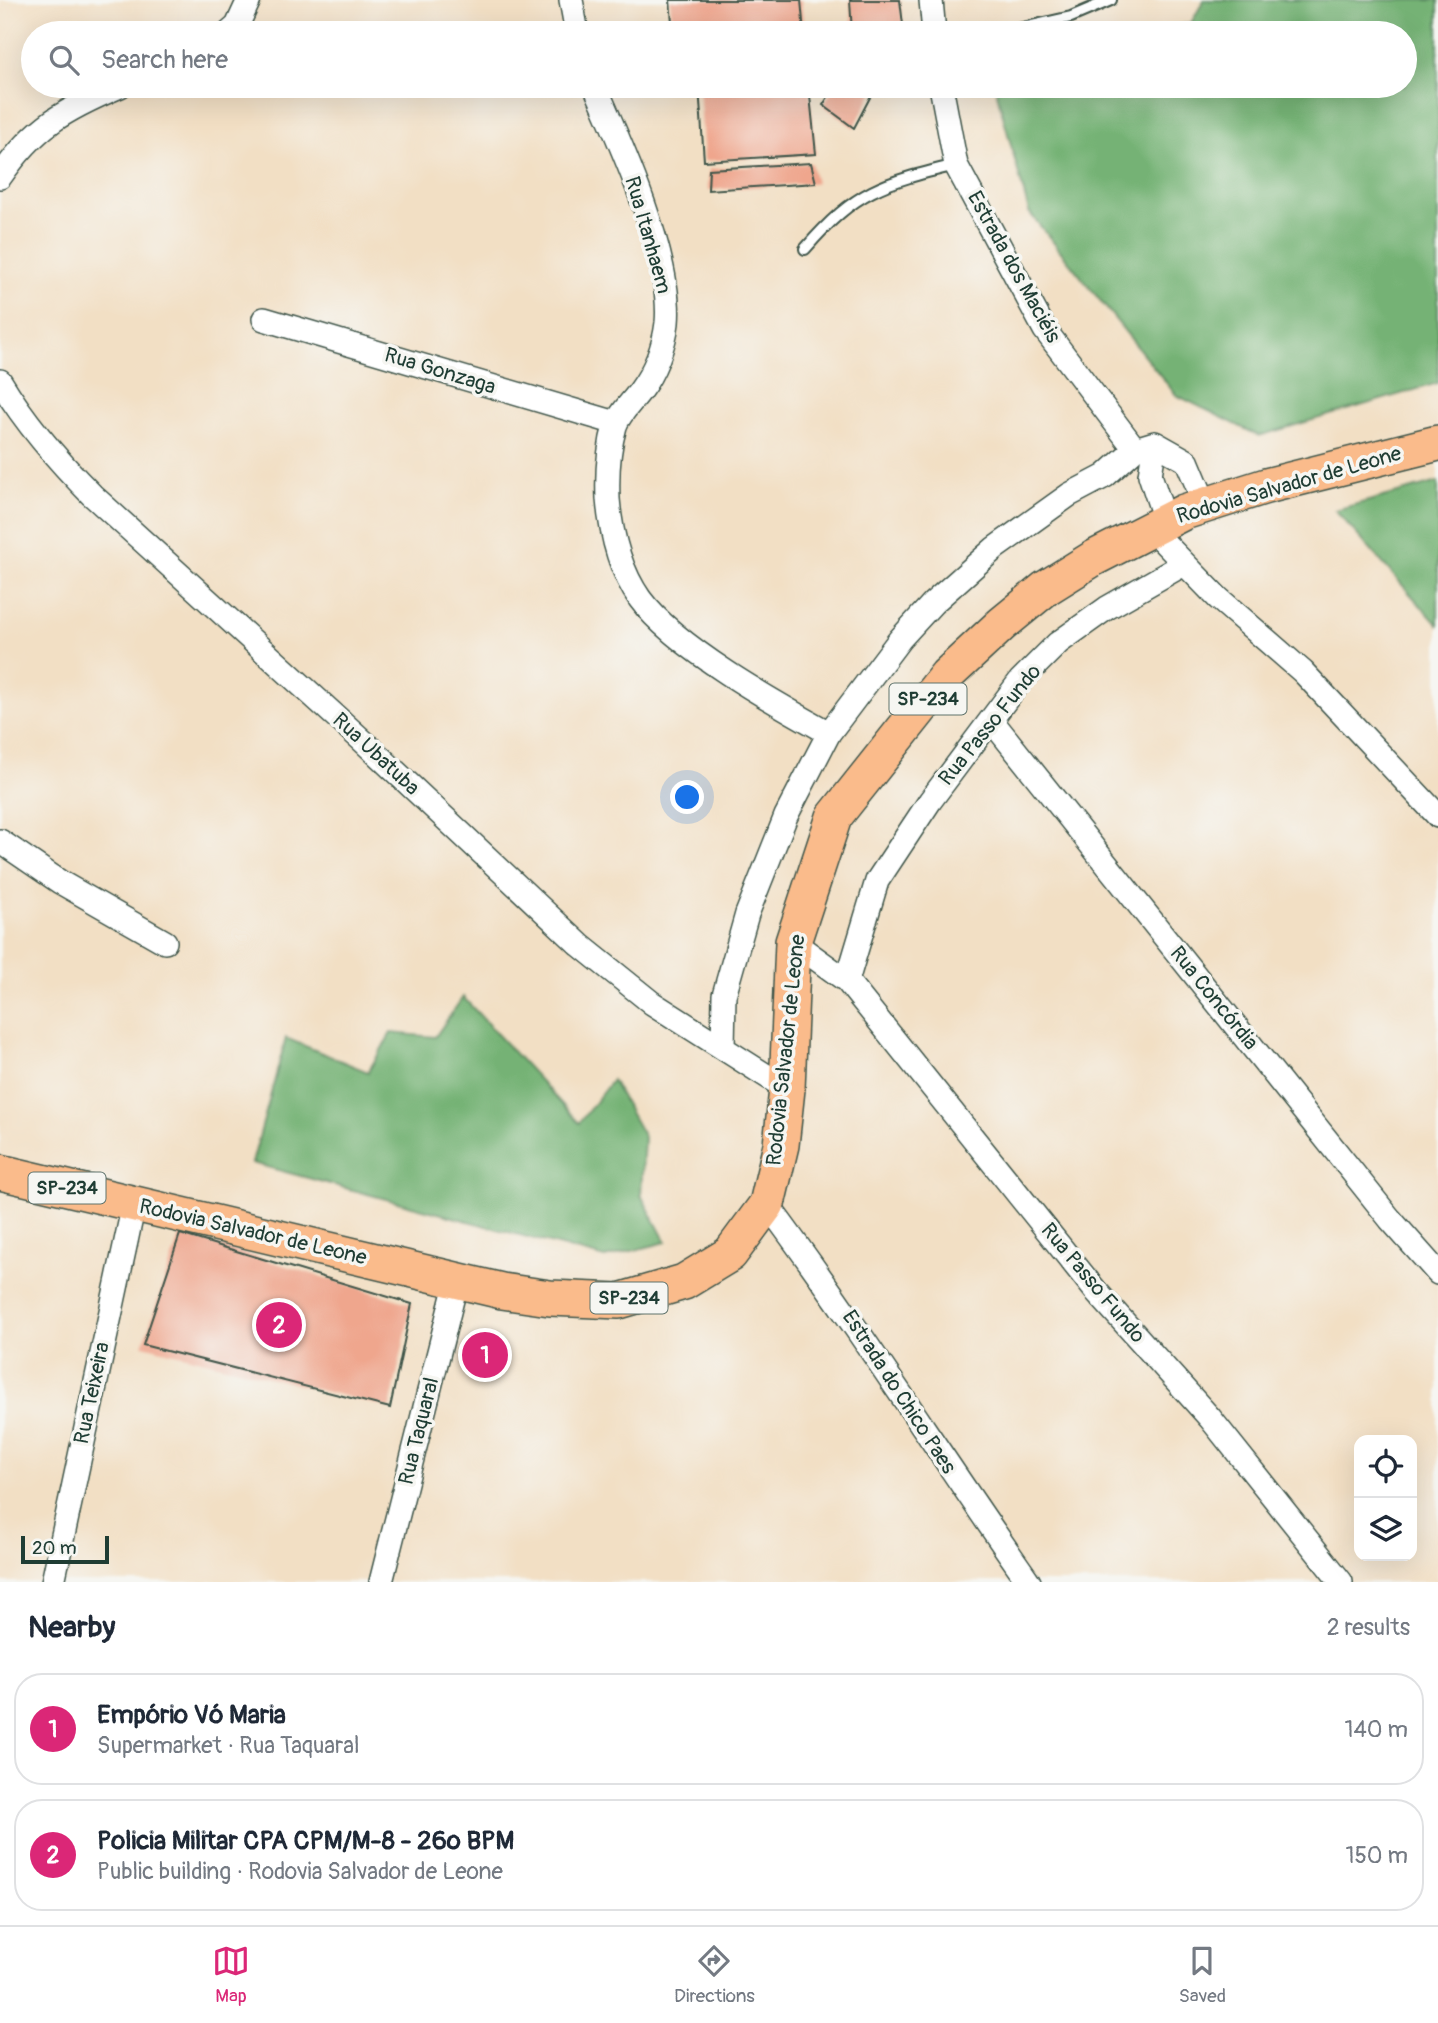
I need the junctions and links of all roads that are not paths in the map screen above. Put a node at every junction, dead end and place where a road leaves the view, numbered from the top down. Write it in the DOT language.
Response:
graph roads {
  1 [pos="249,0"];
  2 [pos="570,0"];
  3 [pos="931,0"];
  4 [pos="1111,0"];
  5 [pos="239,21"];
  6 [pos="574,21"];
  7 [pos="933,21"];
  8 [pos="1056,21"];
  9 [pos="92,98"];
  10 [pos="600,98"];
  11 [pos="943,98"];
  12 [pos="956,165"];
  13 [pos="0,177"];
  14 [pos="805,249"];
  15 [pos="264,319"];
  16 [pos="0,381"];
  17 [pos="616,423"];
  18 [pos="1438,443"];
  19 [pos="1145,446"];
  20 [pos="1205,504"];
  21 [pos="1157,524"];
  22 [pos="1184,564"];
  23 [pos="992,721"];
  24 [pos="830,733"];
  25 [pos="1438,816"];
  26 [pos="0,841"];
  27 [pos="165,942"];
  28 [pos="793,942"];
  29 [pos="847,981"];
  30 [pos="723,1048"];
  31 [pos="787,1089"];
  32 [pos="0,1172"];
  33 [pos="134,1204"];
  34 [pos="767,1204"];
  35 [pos="1438,1273"];
  36 [pos="457,1280"];
  37 [pos="53,1582"];
  38 [pos="381,1582"];
  39 [pos="1029,1582"];
  40 [pos="1341,1582"];
  1 -- 5 [label="street"];
  2 -- 6 [label="street"];
  3 -- 7 [label="street"];
  4 -- 8 [label="lane"];
  9 -- 13 [label="street"];
  10 -- 17 [label="street, Rua Itanhaem"];
  11 -- 12 [label="street, Estrada dos Maciéis"];
  12 -- 14 [label="lane"];
  12 -- 19 [label="street, Estrada dos Maciéis"];
  15 -- 17 [label="street, Rua Gonzaga"];
  16 -- 30 [label="street, Rua Ubatuba"];
  17 -- 24 [label="street, Rua Itanhaem"];
  18 -- 20 [label="main road, Rodovia Salvador de Leone / SP-234"];
  19 -- 20 [label="street, Estrada dos Maciéis"];
  19 -- 21 [label="street"];
  19 -- 24 [label="street"];
  20 -- 21 [label="main road, Rodovia Salvador de Leone / SP-234"];
  21 -- 22 [label="street"];
  21 -- 28 [label="main road, Rodovia Salvador de Leone / SP-234"];
  22 -- 23 [label="street, Rua Passo Fundo"];
  22 -- 25 [label="street"];
  23 -- 29 [label="street, Rua Passo Fundo"];
  23 -- 35 [label="street, Rua Concórdia"];
  24 -- 30 [label="street"];
  26 -- 27 [label="street"];
  28 -- 29 [label="street, Rua Passo Fundo"];
  28 -- 31 [label="main road, Rodovia Salvador de Leone / SP-234"];
  29 -- 40 [label="street, Rua Passo Fundo"];
  30 -- 31 [label="street, Rua Ubatuba"];
  31 -- 34 [label="main road, Rodovia Salvador de Leone / SP-234"];
  32 -- 33 [label="main road, Rodovia Salvador de Leone / SP-234"];
  33 -- 36 [label="main road, Rodovia Salvador de Leone / SP-234"];
  33 -- 37 [label="street, Rua Teixeira"];
  34 -- 36 [label="main road, Rodovia Salvador de Leone / SP-234"];
  34 -- 39 [label="street, Estrada do Chico Paes"];
  36 -- 38 [label="street, Rua Taquaral"];
}
